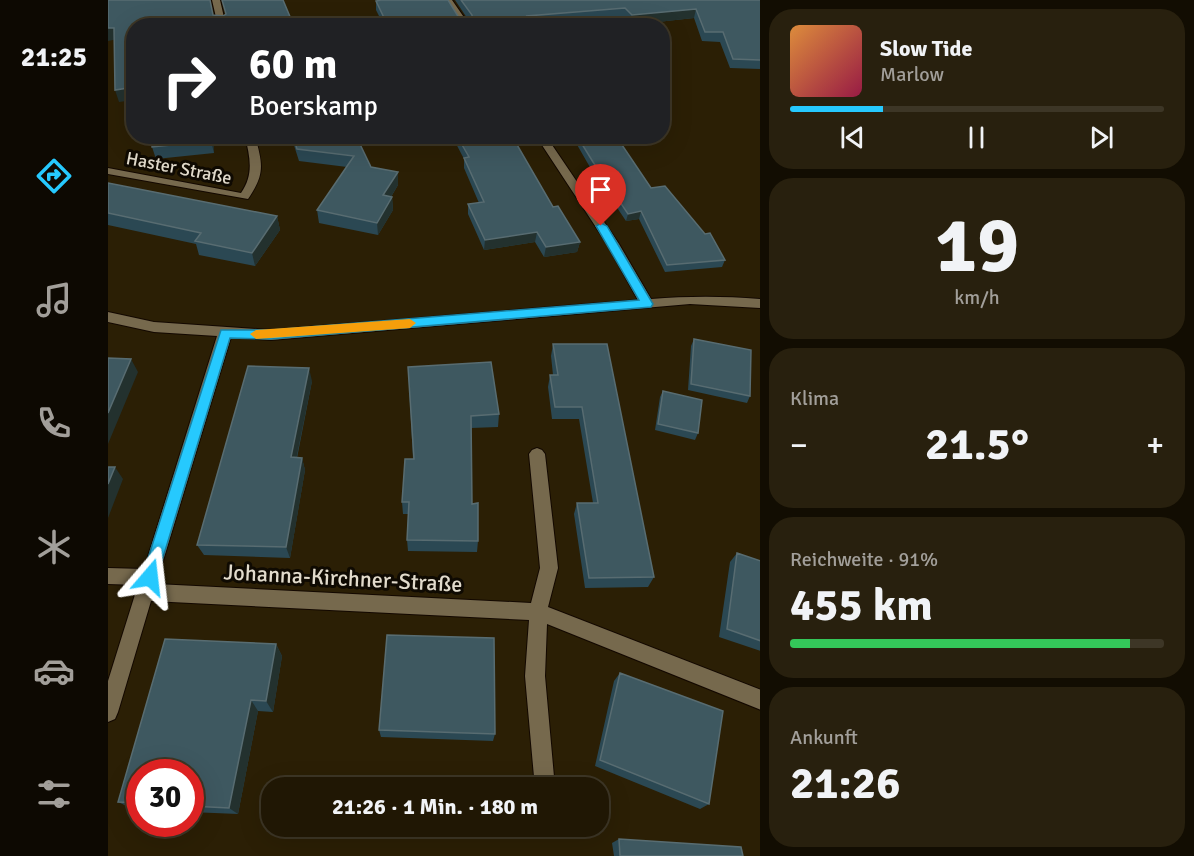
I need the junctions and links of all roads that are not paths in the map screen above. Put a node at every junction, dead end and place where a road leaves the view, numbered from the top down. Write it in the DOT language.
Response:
graph roads {
  1 [pos="216,0"];
  2 [pos="452,0"];
  3 [pos="220,18"];
  4 [pos="462,18"];
  5 [pos="252,144"];
  6 [pos="546,144"];
  7 [pos="108,171"];
  8 [pos="647,304"];
  9 [pos="760,304"];
  10 [pos="108,317"];
  11 [pos="225,333"];
  12 [pos="537,454"];
  13 [pos="108,576"];
  14 [pos="147,584"];
  15 [pos="538,612"];
  16 [pos="760,700"];
  17 [pos="108,712"];
  18 [pos="544,777"];
  1 -- 3 [label="street"];
  2 -- 4 [label="street"];
  5 -- 7 [label="street, Haster Straße"];
  6 -- 8 [label="street"];
  8 -- 9 [label="street"];
  8 -- 11 [label="street"];
  10 -- 11 [label="street"];
  11 -- 14 [label="street"];
  12 -- 15 [label="street"];
  13 -- 14 [label="street, Johanna-Kirchner-Straße"];
  14 -- 15 [label="street, Johanna-Kirchner-Straße"];
  14 -- 17 [label="street"];
  15 -- 16 [label="street, Johanna-Kirchner-Straße"];
  15 -- 18 [label="street"];
}
